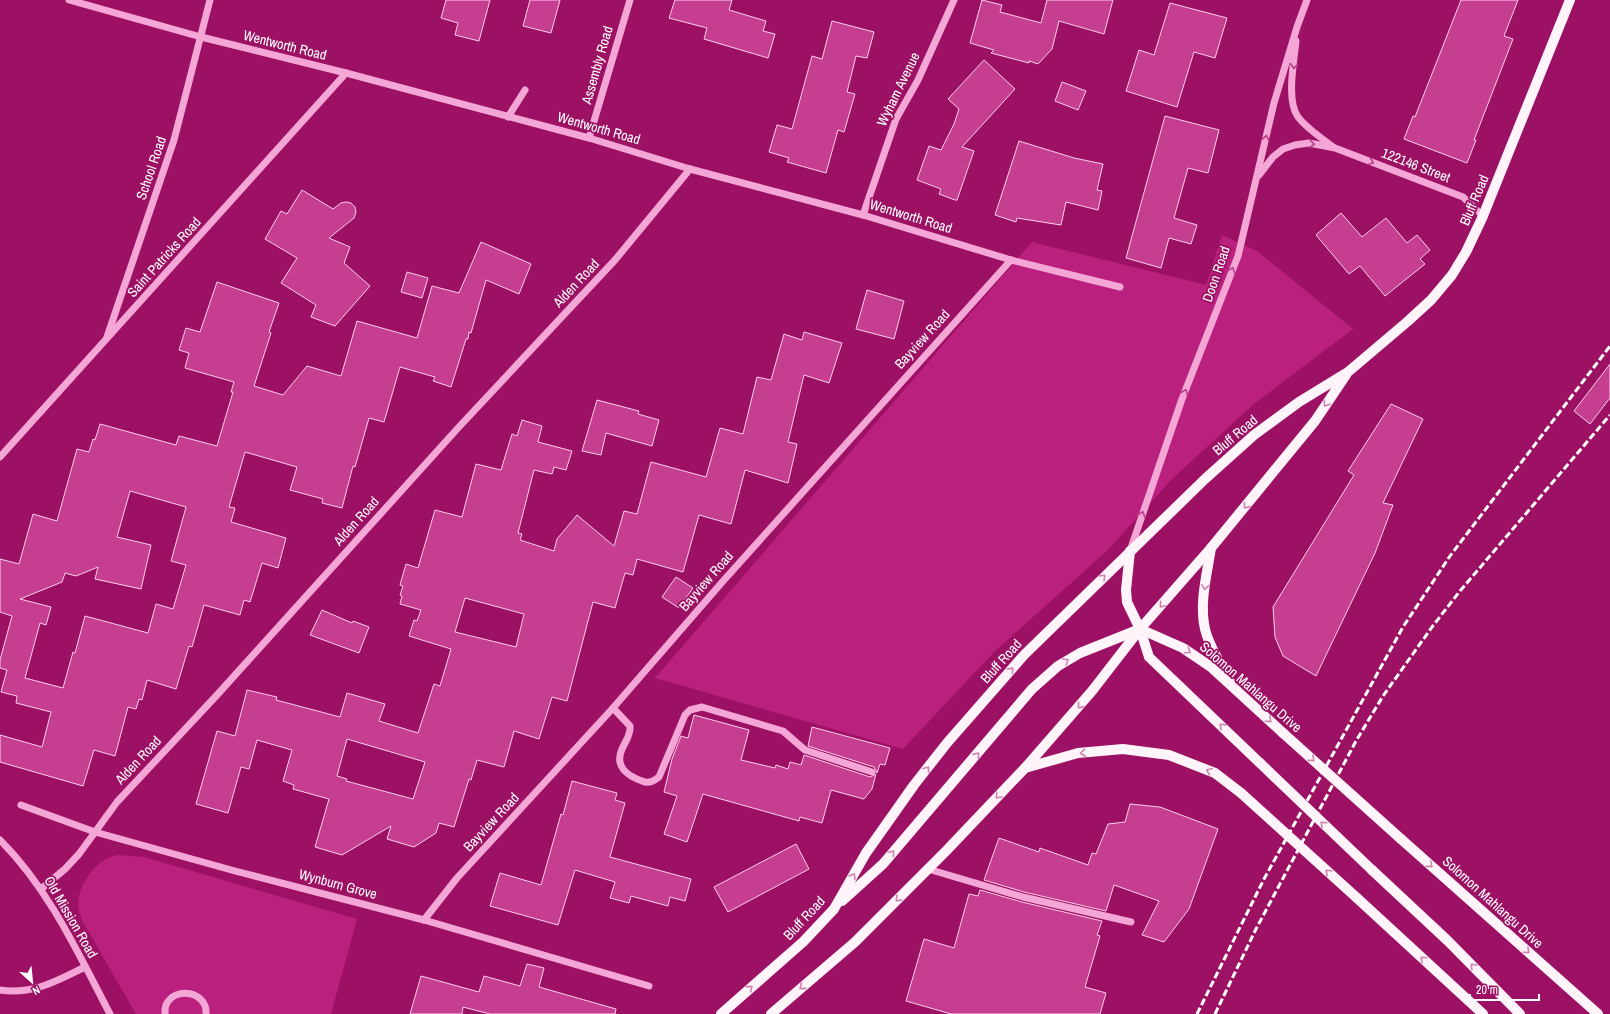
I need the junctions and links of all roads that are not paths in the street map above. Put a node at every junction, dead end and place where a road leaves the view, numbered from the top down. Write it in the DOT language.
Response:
graph roads {
  1 [pos="69,0"];
  2 [pos="210,0"];
  3 [pos="630,0"];
  4 [pos="954,0"];
  5 [pos="1307,0"];
  6 [pos="1570,0"];
  7 [pos="1297,27"];
  8 [pos="201,37"];
  9 [pos="346,74"];
  10 [pos="525,90"];
  11 [pos="508,118"];
  12 [pos="589,138"];
  13 [pos="1335,148"];
  14 [pos="690,169"];
  15 [pos="1258,176"];
  16 [pos="863,215"];
  17 [pos="1483,216"];
  18 [pos="1011,260"];
  19 [pos="1120,287"];
  20 [pos="105,341"];
  21 [pos="1348,372"];
  22 [pos="0,457"];
  23 [pos="1211,548"];
  24 [pos="1130,551"];
  25 [pos="1140,629"];
  26 [pos="1234,689"];
  27 [pos="613,708"];
  28 [pos="1025,768"];
  29 [pos="872,772"];
  30 [pos="21,805"];
  31 [pos="95,832"];
  32 [pos="0,840"];
  33 [pos="928,869"];
  34 [pos="41,889"];
  35 [pos="834,909"];
  36 [pos="424,920"];
  37 [pos="1131,922"];
  38 [pos="85,967"];
  39 [pos="649,986"];
  40 [pos="0,990"];
  41 [pos="110,1014"];
  42 [pos="164,1014"];
  43 [pos="206,1014"];
  44 [pos="721,1014"];
  45 [pos="772,1014"];
  46 [pos="1482,1014"];
  47 [pos="1520,1014"];
  48 [pos="1598,1014"];
  1 -- 8 [label="street, Wentworth Road"];
  2 -- 8 [label="street, School Road"];
  3 -- 12 [label="street, Assembly Road"];
  4 -- 16 [label="street, Wyham Avenue"];
  5 -- 7 [label="street, Doon Road"];
  6 -- 17 [label="main road, Bluff Road"];
  7 -- 13 [label="street, 122146 Street, one-way"];
  15 -- 7 [label="street, Doon Road, one-way"];
  8 -- 9 [label="street, Wentworth Road"];
  8 -- 20 [label="street, School Road"];
  9 -- 11 [label="street, Wentworth Road"];
  9 -- 20 [label="street, Saint Patricks Road"];
  10 -- 11 [label="street"];
  11 -- 12 [label="street, Wentworth Road"];
  12 -- 14 [label="street, Wentworth Road"];
  15 -- 13 [label="street, 122146 Street, one-way"];
  13 -- 17 [label="street, 122146 Street, one-way"];
  14 -- 16 [label="street, Wentworth Road"];
  14 -- 31 [label="street, Alden Road"];
  24 -- 15 [label="street, Doon Road, one-way"];
  16 -- 18 [label="street, Wentworth Road"];
  17 -- 21 [label="main road, Bluff Road"];
  18 -- 19 [label="street, Wentworth Road"];
  18 -- 27 [label="street, Bayview Road"];
  20 -- 22 [label="street, Saint Patricks Road"];
  21 -- 23 [label="main road, Bluff Road, one-way"];
  21 -- 24 [label="main road, Bluff Road"];
  23 -- 25 [label="main road, Bluff Road, one-way"];
  23 -- 26 [label="main road, one-way"];
  24 -- 25 [label="main road"];
  35 -- 24 [label="main road, Bluff Road, one-way"];
  25 -- 26 [label="main road, Solomon Mahlangu Drive, one-way"];
  25 -- 28 [label="main road, Bluff Road, one-way"];
  35 -- 25 [label="main road, one-way"];
  47 -- 25 [label="main road, one-way, bridge"];
  26 -- 48 [label="main road, Solomon Mahlangu Drive, one-way, bridge"];
  27 -- 29 [label="street"];
  27 -- 36 [label="street, Bayview Road"];
  28 -- 33 [label="main road, Bluff Road, one-way"];
  46 -- 28 [label="main road, one-way, bridge"];
  30 -- 31 [label="street, Wynburn Grove"];
  31 -- 34 [label="street, Alden Road"];
  31 -- 36 [label="street, Wynburn Grove"];
  32 -- 34 [label="street, Old Mission Road"];
  33 -- 37 [label="street"];
  33 -- 45 [label="main road, Bluff Road, one-way"];
  34 -- 38 [label="street, Old Mission Road"];
  44 -- 35 [label="main road, Bluff Road, one-way"];
  36 -- 39 [label="street, Wynburn Grove"];
  38 -- 40 [label="street"];
  38 -- 41 [label="street, Old Mission Road"];
  42 -- 43 [label="street"];
}
